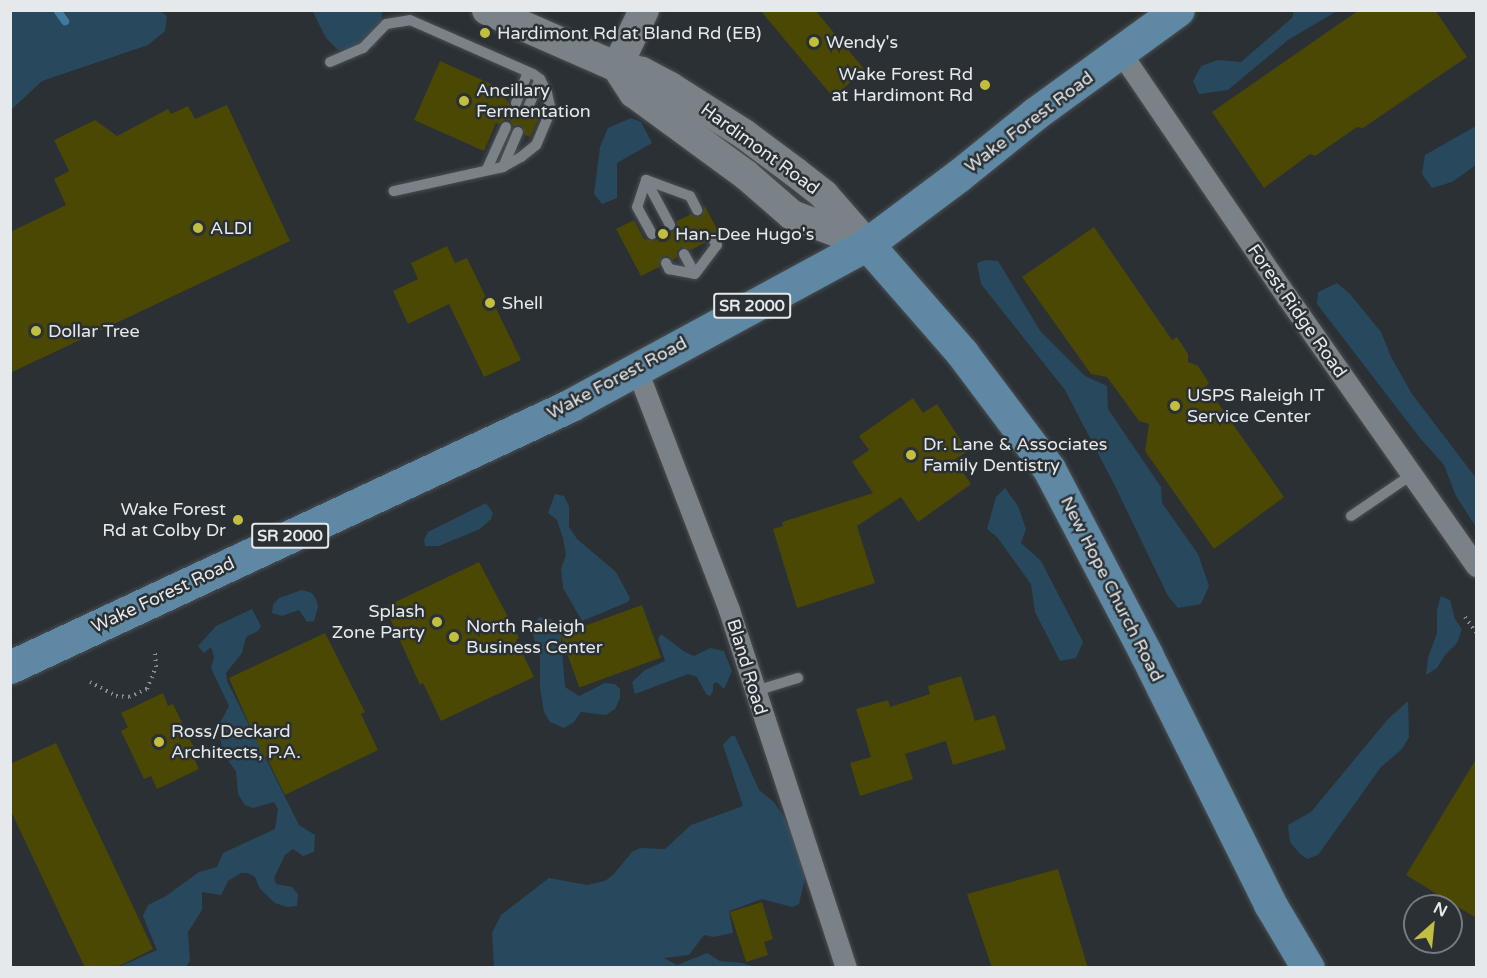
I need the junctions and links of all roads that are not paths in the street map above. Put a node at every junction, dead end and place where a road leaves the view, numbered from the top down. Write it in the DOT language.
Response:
graph roads {
  1 [pos="487,10"];
  2 [pos="644,10"];
  3 [pos="1178,10"];
  4 [pos="1121,53"];
  5 [pos="330,62"];
  6 [pos="617,67"];
  7 [pos="528,72"];
  8 [pos="540,79"];
  9 [pos="516,103"];
  10 [pos="528,108"];
  11 [pos="506,127"];
  12 [pos="518,132"];
  13 [pos="503,167"];
  14 [pos="487,169"];
  15 [pos="646,180"];
  16 [pos="394,191"];
  17 [pos="697,210"];
  18 [pos="670,225"];
  19 [pos="652,234"];
  20 [pos="713,239"];
  21 [pos="867,244"];
  22 [pos="684,254"];
  23 [pos="666,263"];
  24 [pos="693,270"];
  25 [pos="637,370"];
  26 [pos="1411,475"];
  27 [pos="1352,516"];
  28 [pos="1476,566"];
  29 [pos="10,667"];
  30 [pos="798,678"];
  31 [pos="755,691"];
  32 [pos="846,968"];
  33 [pos="1308,968"];
  1 -- 6 [label="street, Hardimont Road"];
  2 -- 6 [label="street"];
  3 -- 4 [label="main road, Wake Forest Road / SR 2000"];
  4 -- 21 [label="main road, Wake Forest Road / SR 2000"];
  4 -- 26 [label="street, Forest Ridge Road"];
  5 -- 7 [label="lane"];
  6 -- 21 [label="street, Hardimont Road"];
  7 -- 8 [label="lane"];
  7 -- 9 [label="lane"];
  8 -- 10 [label="lane"];
  8 -- 13 [label="lane"];
  11 -- 14 [label="lane"];
  12 -- 13 [label="lane"];
  13 -- 14 [label="lane"];
  14 -- 16 [label="lane"];
  15 -- 17 [label="lane"];
  15 -- 18 [label="lane"];
  15 -- 19 [label="lane"];
  20 -- 23 [label="lane"];
  21 -- 25 [label="main road, Wake Forest Road / SR 2000"];
  21 -- 33 [label="main road, New Hope Church Road"];
  22 -- 24 [label="lane"];
  25 -- 29 [label="main road, Wake Forest Road / SR 2000"];
  25 -- 31 [label="street, Bland Road"];
  26 -- 27 [label="lane"];
  26 -- 28 [label="street, Forest Ridge Road"];
  30 -- 31 [label="lane"];
  31 -- 32 [label="street, Bland Road"];
}
